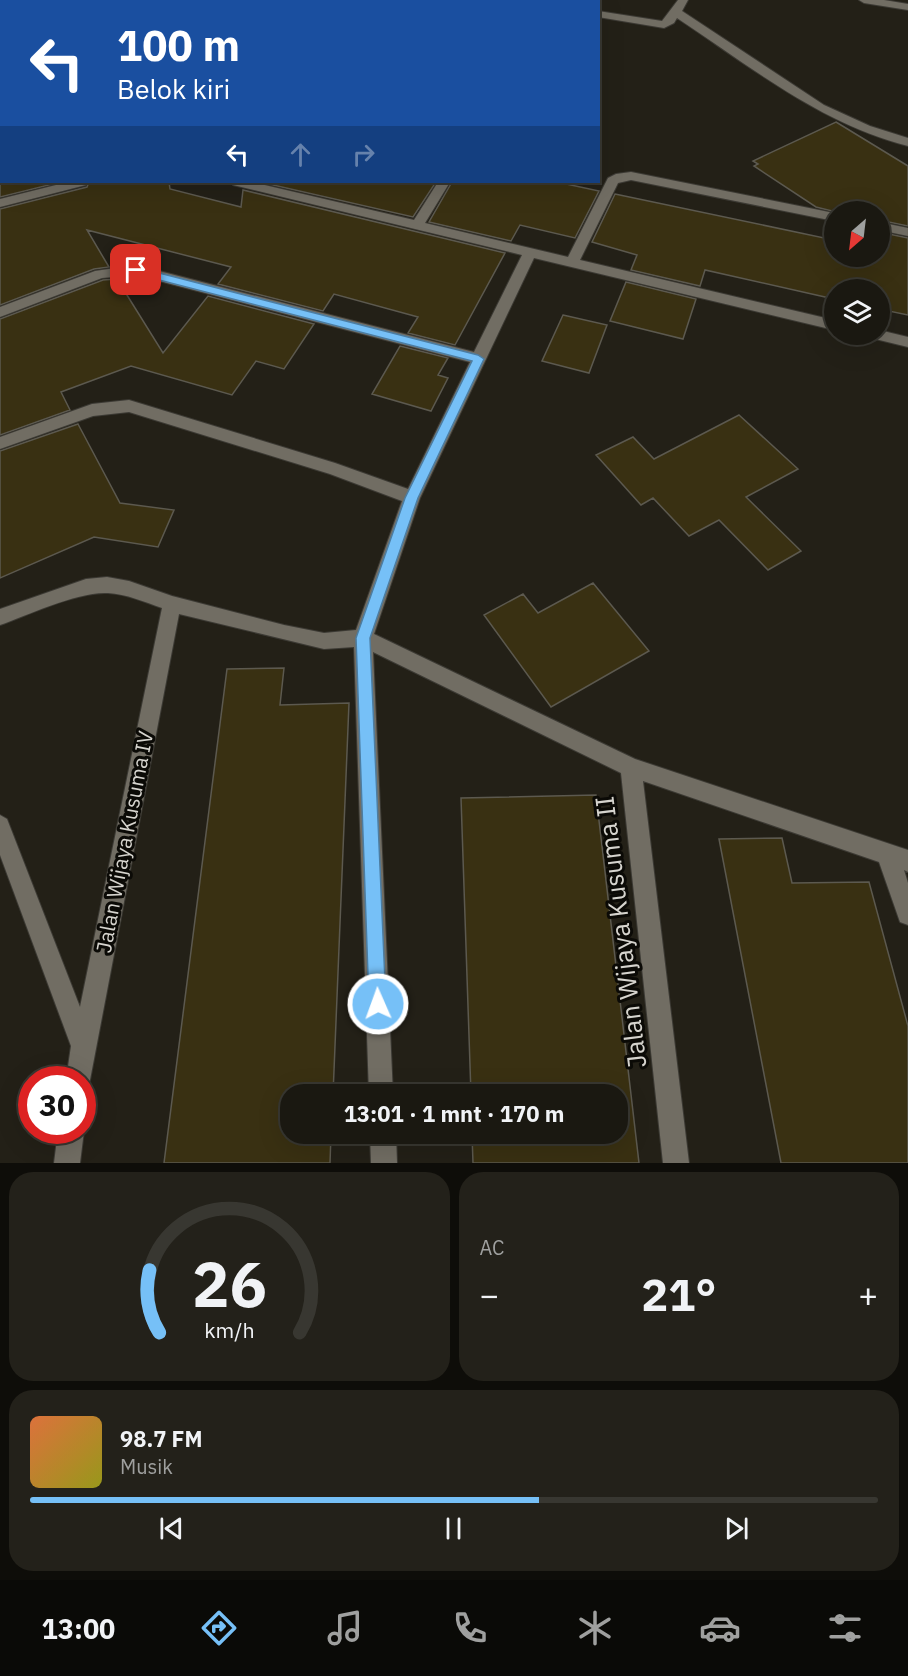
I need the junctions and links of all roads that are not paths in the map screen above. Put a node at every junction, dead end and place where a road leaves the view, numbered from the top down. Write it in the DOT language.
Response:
graph roads {
  1 [pos="683,0"];
  2 [pos="864,0"];
  3 [pos="908,7"];
  4 [pos="676,12"];
  5 [pos="600,14"];
  6 [pos="908,142"];
  7 [pos="249,183"];
  8 [pos="443,183"];
  9 [pos="58,184"];
  10 [pos="282,186"];
  11 [pos="0,203"];
  12 [pos="824,215"];
  13 [pos="417,225"];
  14 [pos="890,228"];
  15 [pos="908,232"];
  16 [pos="530,252"];
  17 [pos="572,262"];
  18 [pos="0,312"];
  19 [pos="824,323"];
  20 [pos="890,338"];
  21 [pos="908,342"];
  22 [pos="478,359"];
  23 [pos="0,442"];
  24 [pos="412,498"];
  25 [pos="172,604"];
  26 [pos="0,617"];
  27 [pos="363,638"];
  28 [pos="631,767"];
  29 [pos="0,826"];
  30 [pos="887,854"];
  31 [pos="908,861"];
  32 [pos="908,914"];
  33 [pos="83,1046"];
  34 [pos="80,1066"];
  35 [pos="381,1084"];
  36 [pos="69,1144"];
  37 [pos="383,1144"];
  38 [pos="67,1163"];
  39 [pos="384,1163"];
  40 [pos="676,1163"];
  1 -- 4 [label="street"];
  2 -- 3 [label="street"];
  4 -- 5 [label="street"];
  4 -- 6 [label="street"];
  7 -- 10 [label="street"];
  8 -- 13 [label="street"];
  9 -- 11 [label="street"];
  10 -- 13 [label="street"];
  12 -- 17 [label="street"];
  13 -- 16 [label="street"];
  14 -- 15 [label="street"];
  16 -- 17 [label="street"];
  16 -- 22 [label="street"];
  17 -- 19 [label="street"];
  18 -- 22 [label="street"];
  20 -- 21 [label="street"];
  22 -- 24 [label="street"];
  23 -- 24 [label="street"];
  24 -- 27 [label="street"];
  25 -- 26 [label="street"];
  25 -- 27 [label="street"];
  25 -- 33 [label="street, Jalan Wijaya Kusuma IV"];
  27 -- 28 [label="street"];
  27 -- 35 [label="street"];
  28 -- 30 [label="street"];
  28 -- 40 [label="street, Jalan Wijaya Kusuma II"];
  29 -- 33 [label="street"];
  30 -- 31 [label="street"];
  30 -- 32 [label="street"];
  33 -- 34 [label="street, Jalan Wijaya Kusuma IV"];
  36 -- 38 [label="street"];
  37 -- 39 [label="street"];
}
